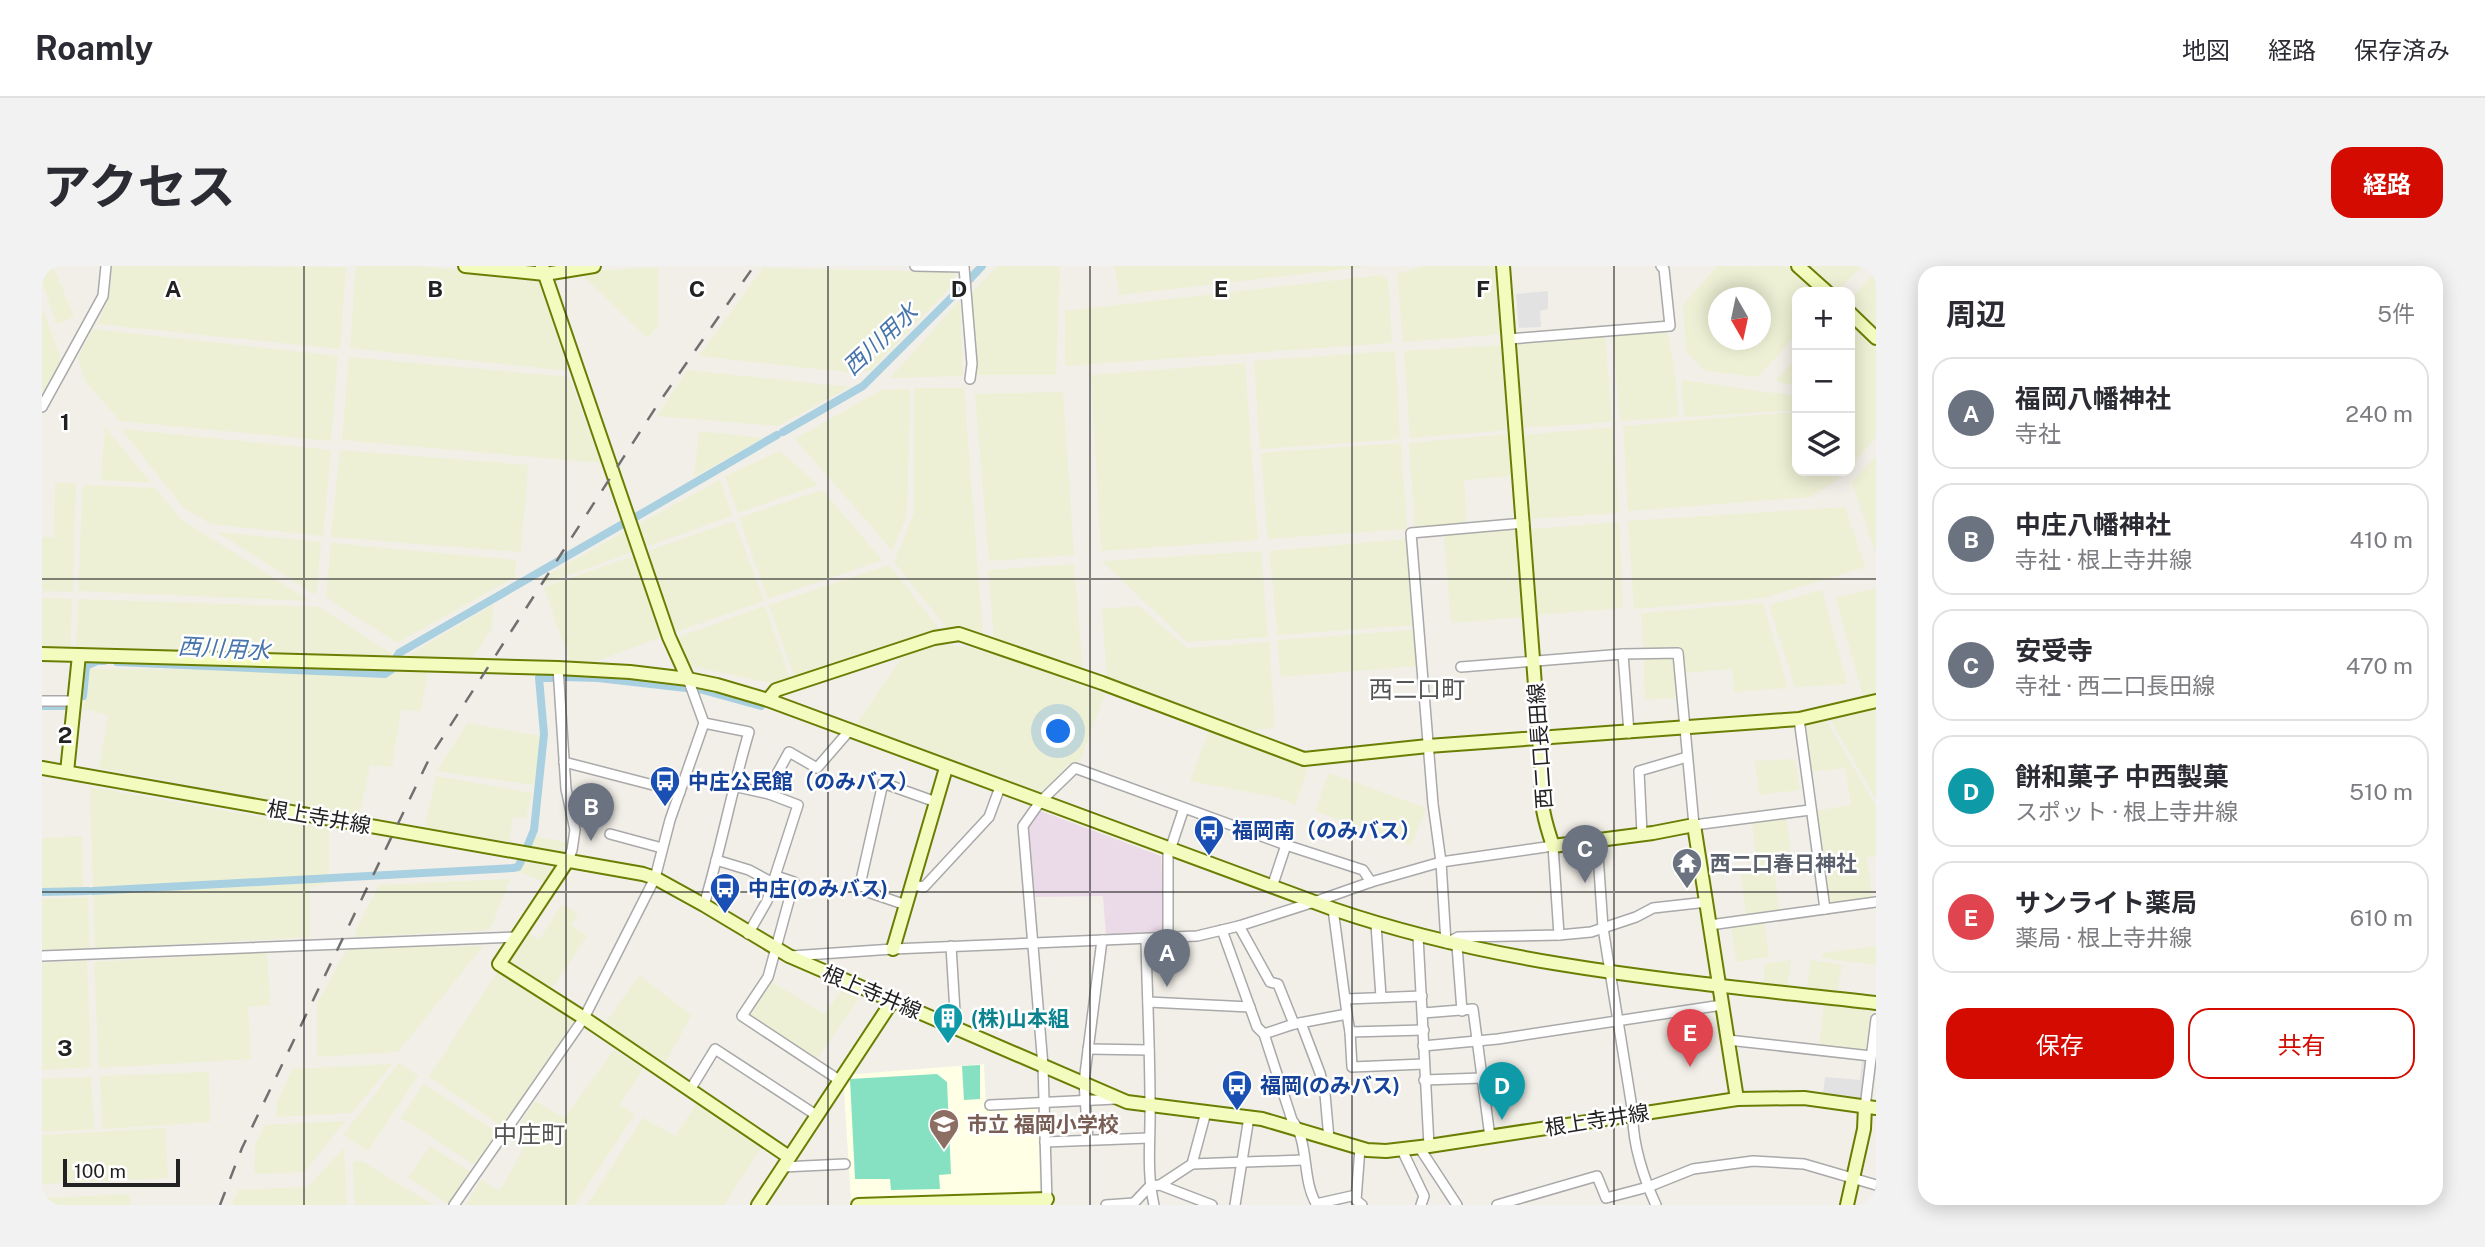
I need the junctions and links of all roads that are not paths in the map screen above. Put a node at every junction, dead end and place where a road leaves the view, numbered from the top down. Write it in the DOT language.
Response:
graph roads {
  1 [pos="106,266"];
  2 [pos="465,266"];
  3 [pos="594,266"];
  4 [pos="915,266"];
  5 [pos="1503,266"];
  6 [pos="1661,266"];
  7 [pos="1798,266"];
  8 [pos="544,270"];
  9 [pos="1821,287"];
  10 [pos="1855,318"];
  11 [pos="1876,338"];
  12 [pos="1509,339"];
  13 [pos="970,379"];
  14 [pos="42,407"];
  15 [pos="1524,523"];
  16 [pos="42,654"];
  17 [pos="1623,654"];
  18 [pos="79,655"];
  19 [pos="1534,661"];
  20 [pos="1461,667"];
  21 [pos="558,668"];
  22 [pos="688,679"];
  23 [pos="768,700"];
  24 [pos="42,701"];
  25 [pos="75,701"];
  26 [pos="1876,701"];
  27 [pos="1799,719"];
  28 [pos="704,723"];
  29 [pos="1685,728"];
  30 [pos="849,732"];
  31 [pos="1629,733"];
  32 [pos="1540,738"];
  33 [pos="1429,746"];
  34 [pos="1688,757"];
  35 [pos="564,762"];
  36 [pos="42,768"];
  37 [pos="946,768"];
  38 [pos="66,772"];
  39 [pos="733,786"];
  40 [pos="1000,787"];
  41 [pos="680,792"];
  42 [pos="769,794"];
  43 [pos="936,802"];
  44 [pos="1040,802"];
  45 [pos="1184,808"];
  46 [pos="1811,810"];
  47 [pos="1694,825"];
  48 [pos="610,834"];
  49 [pos="1642,834"];
  50 [pos="1597,840"];
  51 [pos="1286,845"];
  52 [pos="1553,846"];
  53 [pos="662,848"];
  54 [pos="1168,848"];
  55 [pos="568,860"];
  56 [pos="716,860"];
  57 [pos="1441,862"];
  58 [pos="654,878"];
  59 [pos="774,880"];
  60 [pos="1371,881"];
  61 [pos="912,885"];
  62 [pos="1272,887"];
  63 [pos="1314,902"];
  64 [pos="1707,902"];
  65 [pos="1876,902"];
  66 [pos="704,905"];
  67 [pos="906,905"];
  68 [pos="1333,909"];
  69 [pos="1825,909"];
  70 [pos="1376,924"];
  71 [pos="1710,925"];
  72 [pos="1239,926"];
  73 [pos="1603,928"];
  74 [pos="1222,930"];
  75 [pos="748,934"];
  76 [pos="1559,935"];
  77 [pos="1418,936"];
  78 [pos="516,937"];
  79 [pos="1168,937"];
  80 [pos="1146,939"];
  81 [pos="1102,940"];
  82 [pos="1034,942"];
  83 [pos="1452,945"];
  84 [pos="951,946"];
  85 [pos="775,949"];
  86 [pos="893,949"];
  87 [pos="42,956"];
  88 [pos="789,956"];
  89 [pos="1612,973"];
  90 [pos="1720,985"];
  91 [pos="1422,996"];
  92 [pos="1381,997"];
  93 [pos="1346,999"];
  94 [pos="893,1000"];
  95 [pos="1148,1002"];
  96 [pos="1876,1003"];
  97 [pos="1722,1005"];
  98 [pos="1250,1007"];
  99 [pos="1462,1011"];
  100 [pos="1423,1013"];
  101 [pos="1347,1014"];
  102 [pos="584,1018"];
  103 [pos="1876,1019"];
  104 [pos="1618,1022"];
  105 [pos="1298,1024"];
  106 [pos="956,1028"];
  107 [pos="1424,1030"];
  108 [pos="1350,1032"];
  109 [pos="1264,1034"];
  110 [pos="1728,1040"];
  111 [pos="1477,1042"];
  112 [pos="1423,1046"];
  113 [pos="1088,1049"];
  114 [pos="1149,1050"];
  115 [pos="1871,1056"];
  116 [pos="1423,1064"];
  117 [pos="1043,1066"];
  118 [pos="1482,1078"];
  119 [pos="839,1080"];
  120 [pos="1424,1080"];
  121 [pos="1084,1082"];
  122 [pos="690,1090"];
  123 [pos="1121,1099"];
  124 [pos="1737,1099"];
  125 [pos="1085,1102"];
  126 [pos="1044,1104"];
  127 [pos="990,1105"];
  128 [pos="1151,1105"];
  129 [pos="1871,1107"];
  130 [pos="1206,1112"];
  131 [pos="1633,1114"];
  132 [pos="816,1115"];
  133 [pos="1249,1117"];
  134 [pos="1300,1130"];
  135 [pos="1490,1137"];
  136 [pos="1149,1138"];
  137 [pos="1329,1139"];
  138 [pos="1088,1140"];
  139 [pos="1045,1142"];
  140 [pos="1424,1147"];
  141 [pos="1360,1149"];
  142 [pos="1402,1150"];
  143 [pos="1303,1160"];
  144 [pos="786,1162"];
  145 [pos="845,1164"];
  146 [pos="1192,1164"];
  147 [pos="1242,1164"];
  148 [pos="1854,1179"];
  149 [pos="1155,1185"];
  150 [pos="1876,1185"];
  151 [pos="1648,1187"];
  152 [pos="1356,1195"];
  153 [pos="1047,1202"];
  154 [pos="1313,1203"];
  155 [pos="916,1204"];
  156 [pos="1133,1204"];
  157 [pos="454,1205"];
  158 [pos="758,1205"];
  159 [pos="858,1205"];
  160 [pos="1106,1205"];
  161 [pos="1154,1205"];
  162 [pos="1212,1205"];
  163 [pos="1235,1205"];
  164 [pos="1363,1205"];
  165 [pos="1421,1205"];
  166 [pos="1457,1205"];
  167 [pos="1497,1205"];
  168 [pos="1656,1205"];
  169 [pos="1847,1205"];
  1 -- 14 [label="street"];
  2 -- 8 [label="street"];
  3 -- 8 [label="street"];
  4 -- 13 [label="street"];
  5 -- 12 [label="street, 西二口長田線"];
  6 -- 12 [label="street"];
  7 -- 9 [label="street"];
  8 -- 22 [label="street"];
  10 -- 11 [label="street"];
  12 -- 15 [label="street, 西二口長田線"];
  15 -- 19 [label="street, 西二口長田線"];
  15 -- 33 [label="street"];
  16 -- 18 [label="street"];
  17 -- 19 [label="street"];
  17 -- 29 [label="street"];
  17 -- 31 [label="street"];
  18 -- 21 [label="street"];
  18 -- 25 [label="street"];
  19 -- 20 [label="street"];
  19 -- 32 [label="street, 西二口長田線"];
  21 -- 22 [label="street"];
  21 -- 35 [label="street"];
  22 -- 23 [label="street"];
  22 -- 28 [label="street"];
  23 -- 30 [label="street"];
  23 -- 33 [label="street"];
  24 -- 25 [label="street"];
  25 -- 38 [label="street"];
  26 -- 27 [label="street"];
  27 -- 29 [label="street"];
  27 -- 46 [label="street"];
  28 -- 39 [label="street"];
  28 -- 41 [label="street"];
  29 -- 31 [label="street"];
  29 -- 34 [label="street"];
  30 -- 37 [label="street"];
  30 -- 42 [label="street"];
  31 -- 32 [label="street"];
  32 -- 33 [label="street"];
  32 -- 52 [label="street, 西二口長田線"];
  33 -- 57 [label="street"];
  34 -- 47 [label="street"];
  34 -- 49 [label="street"];
  35 -- 41 [label="street"];
  35 -- 55 [label="street"];
  36 -- 38 [label="street, 根上寺井線"];
  37 -- 40 [label="street"];
  37 -- 43 [label="street"];
  38 -- 55 [label="street, 根上寺井線"];
  39 -- 42 [label="street"];
  39 -- 56 [label="street"];
  40 -- 44 [label="street"];
  40 -- 61 [label="street"];
  41 -- 53 [label="street"];
  42 -- 59 [label="street"];
  43 -- 61 [label="street"];
  43 -- 67 [label="street"];
  44 -- 45 [label="street"];
  44 -- 54 [label="street"];
  44 -- 82 [label="street"];
  45 -- 51 [label="street"];
  45 -- 54 [label="street"];
  46 -- 47 [label="street"];
  46 -- 69 [label="street"];
  47 -- 49 [label="street"];
  47 -- 64 [label="street"];
  48 -- 53 [label="street"];
  49 -- 50 [label="street"];
  50 -- 52 [label="street"];
  50 -- 73 [label="street"];
  51 -- 60 [label="street"];
  51 -- 62 [label="street"];
  52 -- 57 [label="street"];
  52 -- 76 [label="street"];
  53 -- 58 [label="street"];
  54 -- 62 [label="street"];
  54 -- 79 [label="street"];
  55 -- 58 [label="street, 根上寺井線"];
  55 -- 78 [label="street"];
  56 -- 59 [label="street"];
  56 -- 66 [label="street"];
  57 -- 60 [label="street"];
  57 -- 83 [label="street"];
  58 -- 66 [label="street, 根上寺井線"];
  58 -- 102 [label="street"];
  59 -- 75 [label="street"];
  59 -- 85 [label="street"];
  60 -- 63 [label="street"];
  61 -- 67 [label="street"];
  62 -- 63 [label="street"];
  63 -- 68 [label="street"];
  63 -- 72 [label="street"];
  64 -- 71 [label="street"];
  64 -- 73 [label="street"];
  65 -- 69 [label="street"];
  66 -- 75 [label="street, 根上寺井線"];
  67 -- 86 [label="street"];
  68 -- 70 [label="street"];
  68 -- 93 [label="street"];
  69 -- 71 [label="street"];
  70 -- 77 [label="street"];
  70 -- 92 [label="street"];
  71 -- 90 [label="street"];
  72 -- 74 [label="street"];
  72 -- 105 [label="street"];
  73 -- 76 [label="street"];
  73 -- 89 [label="street"];
  74 -- 79 [label="street"];
  74 -- 98 [label="street"];
  75 -- 85 [label="street, 根上寺井線"];
  76 -- 83 [label="street"];
  77 -- 83 [label="street"];
  77 -- 91 [label="street"];
  78 -- 87 [label="street"];
  78 -- 102 [label="street"];
  79 -- 80 [label="street"];
  80 -- 81 [label="street"];
  80 -- 95 [label="street"];
  81 -- 82 [label="street"];
  81 -- 113 [label="street"];
  82 -- 84 [label="street"];
  82 -- 117 [label="street"];
  83 -- 89 [label="street"];
  83 -- 99 [label="street"];
  84 -- 86 [label="street"];
  84 -- 106 [label="street"];
  85 -- 88 [label="street, 根上寺井線"];
  85 -- 119 [label="street"];
  86 -- 88 [label="street"];
  88 -- 94 [label="street, 根上寺井線"];
  89 -- 90 [label="street"];
  89 -- 104 [label="street"];
  90 -- 96 [label="street"];
  90 -- 97 [label="street"];
  91 -- 92 [label="street"];
  91 -- 100 [label="street"];
  92 -- 93 [label="street"];
  93 -- 101 [label="street"];
  94 -- 106 [label="street, 根上寺井線"];
  94 -- 119 [label="street"];
  95 -- 98 [label="street"];
  95 -- 114 [label="street"];
  97 -- 104 [label="street"];
  97 -- 110 [label="street"];
  98 -- 109 [label="street"];
  99 -- 100 [label="street"];
  99 -- 111 [label="street"];
  100 -- 107 [label="street"];
  101 -- 105 [label="street"];
  101 -- 108 [label="street"];
  102 -- 122 [label="street"];
  102 -- 157 [label="street"];
  103 -- 115 [label="street"];
  104 -- 111 [label="street"];
  104 -- 131 [label="street"];
  105 -- 109 [label="street"];
  105 -- 137 [label="street"];
  106 -- 117 [label="street, 根上寺井線"];
  107 -- 108 [label="street"];
  107 -- 112 [label="street"];
  108 -- 116 [label="street"];
  109 -- 134 [label="street"];
  110 -- 115 [label="street"];
  110 -- 124 [label="street"];
  111 -- 112 [label="street"];
  111 -- 118 [label="street"];
  112 -- 116 [label="street"];
  113 -- 114 [label="street"];
  113 -- 121 [label="street"];
  114 -- 128 [label="street"];
  115 -- 129 [label="street"];
  116 -- 120 [label="street"];
  117 -- 121 [label="street, 根上寺井線"];
  117 -- 126 [label="street"];
  118 -- 120 [label="street"];
  118 -- 135 [label="street"];
  119 -- 132 [label="street"];
  120 -- 140 [label="street"];
  121 -- 123 [label="street, 根上寺井線"];
  121 -- 125 [label="street"];
  122 -- 132 [label="street"];
  122 -- 144 [label="street"];
  123 -- 125 [label="street"];
  123 -- 128 [label="street, 根上寺井線"];
  124 -- 129 [label="street, 根上寺井線"];
  124 -- 131 [label="street, 根上寺井線"];
  125 -- 126 [label="street"];
  125 -- 138 [label="street"];
  126 -- 127 [label="street"];
  126 -- 139 [label="street"];
  128 -- 130 [label="street, 根上寺井線"];
  128 -- 136 [label="street"];
  129 -- 148 [label="street"];
  130 -- 133 [label="street, 根上寺井線"];
  130 -- 146 [label="street"];
  131 -- 135 [label="street, 根上寺井線"];
  131 -- 151 [label="street"];
  132 -- 144 [label="street"];
  133 -- 134 [label="street, 根上寺井線"];
  133 -- 147 [label="street"];
  134 -- 137 [label="street, 根上寺井線"];
  134 -- 143 [label="street"];
  135 -- 140 [label="street, 根上寺井線"];
  136 -- 138 [label="street"];
  136 -- 149 [label="street"];
  137 -- 141 [label="street, 根上寺井線"];
  138 -- 139 [label="street"];
  139 -- 153 [label="street"];
  140 -- 142 [label="street, 根上寺井線"];
  140 -- 166 [label="street"];
  141 -- 142 [label="street, 根上寺井線"];
  141 -- 152 [label="street"];
  142 -- 165 [label="street"];
  143 -- 147 [label="street"];
  143 -- 154 [label="street"];
  144 -- 145 [label="street"];
  144 -- 158 [label="street"];
  146 -- 147 [label="street"];
  146 -- 149 [label="street"];
  147 -- 163 [label="street"];
  148 -- 150 [label="street"];
  148 -- 151 [label="street"];
  148 -- 169 [label="street"];
  149 -- 156 [label="street"];
  149 -- 161 [label="street"];
  149 -- 162 [label="street"];
  151 -- 167 [label="street"];
  151 -- 168 [label="street"];
  152 -- 154 [label="street"];
  152 -- 164 [label="street"];
  153 -- 155 [label="street"];
  155 -- 159 [label="street"];
  156 -- 160 [label="street"];
}
